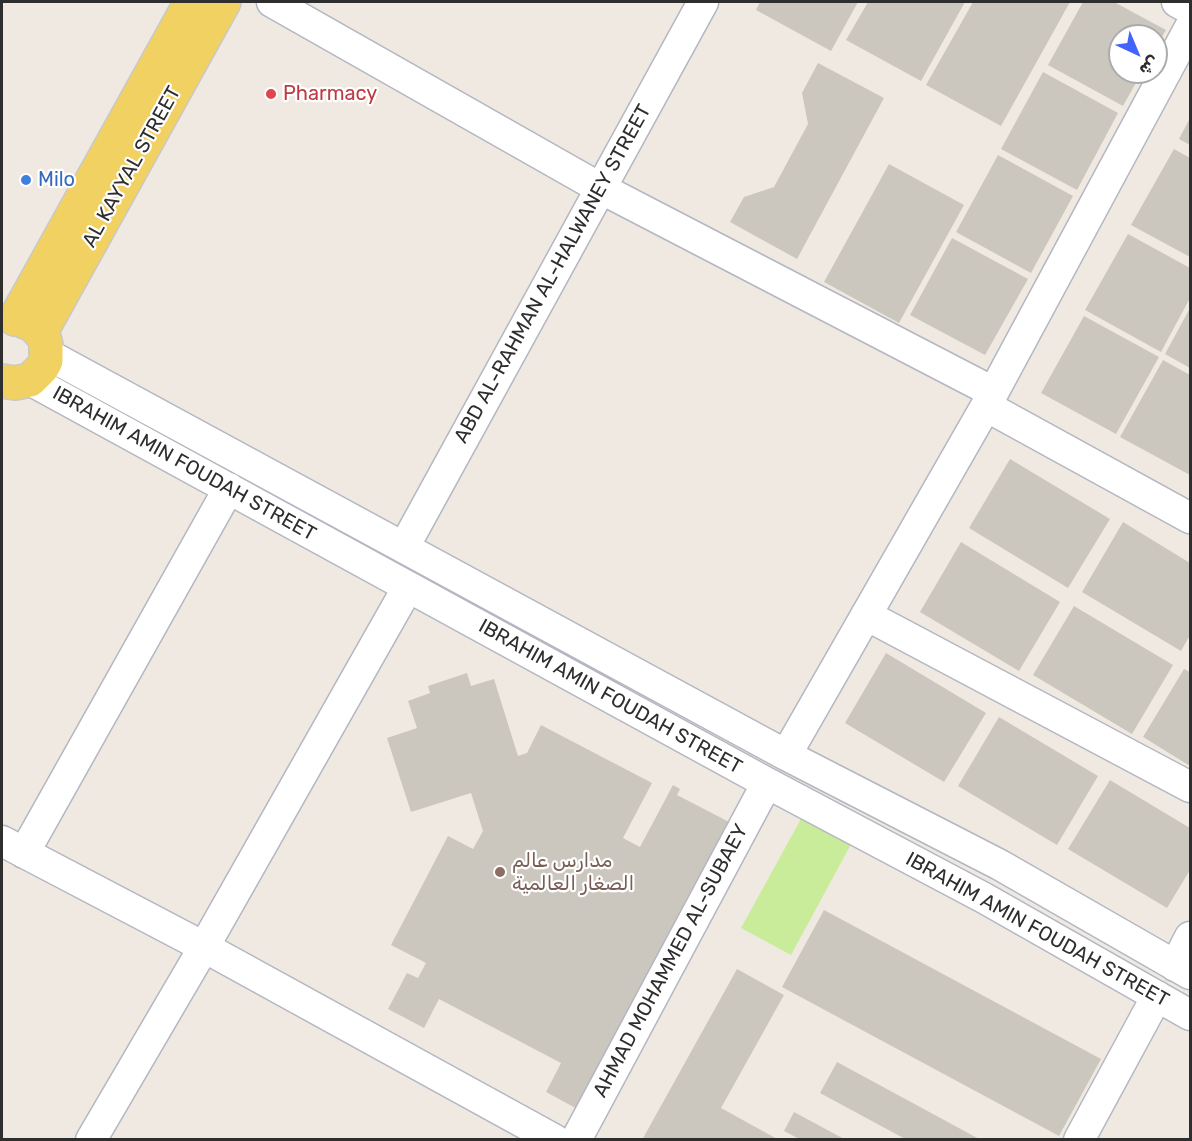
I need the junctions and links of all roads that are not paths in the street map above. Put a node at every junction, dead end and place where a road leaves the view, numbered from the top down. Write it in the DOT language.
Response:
graph roads {
  1 [pos="191,2"];
  2 [pos="224,2"];
  3 [pos="272,2"];
  4 [pos="703,2"];
  5 [pos="1178,2"];
  6 [pos="1191,9"];
  7 [pos="1191,27"];
  8 [pos="600,188"];
  9 [pos="23,348"];
  10 [pos="989,399"];
  11 [pos="229,488"];
  12 [pos="1187,508"];
  13 [pos="404,547"];
  14 [pos="408,587"];
  15 [pos="866,615"];
  16 [pos="786,755"];
  17 [pos="766,783"];
  18 [pos="1191,787"];
  19 [pos="13,847"];
  20 [pos="1000,865"];
  21 [pos="984,898"];
  22 [pos="1191,937"];
  23 [pos="204,947"];
  24 [pos="1183,970"];
  25 [pos="1157,996"];
  26 [pos="1191,1015"];
  27 [pos="91,1140"];
  28 [pos="555,1140"];
  29 [pos="576,1140"];
  30 [pos="1078,1140"];
  1 -- 9 [label="main road, AL KAYYAL STREET"];
  2 -- 9 [label="main road, AL KAYYAL STREET"];
  3 -- 8 [label="street"];
  4 -- 8 [label="street, ABD AL-RAHMAN AL-HALWANEY STREET"];
  5 -- 6 [label="street"];
  7 -- 10 [label="street"];
  8 -- 10 [label="street"];
  8 -- 13 [label="street, ABD AL-RAHMAN AL-HALWANEY STREET"];
  9 -- 11 [label="street, IBRAHIM AMIN FOUDAH STREET"];
  9 -- 13 [label="street, IBRAHIM AMIN FOUDAH STREET"];
  10 -- 12 [label="street"];
  10 -- 15 [label="street"];
  11 -- 14 [label="street, IBRAHIM AMIN FOUDAH STREET"];
  11 -- 19 [label="street"];
  13 -- 16 [label="street, IBRAHIM AMIN FOUDAH STREET"];
  14 -- 17 [label="street, IBRAHIM AMIN FOUDAH STREET"];
  14 -- 23 [label="street"];
  15 -- 16 [label="street"];
  15 -- 18 [label="street"];
  16 -- 20 [label="street, IBRAHIM AMIN FOUDAH STREET"];
  17 -- 21 [label="street, IBRAHIM AMIN FOUDAH STREET"];
  17 -- 29 [label="street, AHMAD MOHAMMED AL-SUBAEY"];
  19 -- 23 [label="street"];
  20 -- 21 [label="street"];
  20 -- 24 [label="street, IBRAHIM AMIN FOUDAH STREET"];
  21 -- 25 [label="street, IBRAHIM AMIN FOUDAH STREET"];
  22 -- 24 [label="street"];
  23 -- 27 [label="street"];
  23 -- 28 [label="street"];
  25 -- 26 [label="street, IBRAHIM AMIN FOUDAH STREET"];
  25 -- 30 [label="street"];
}
